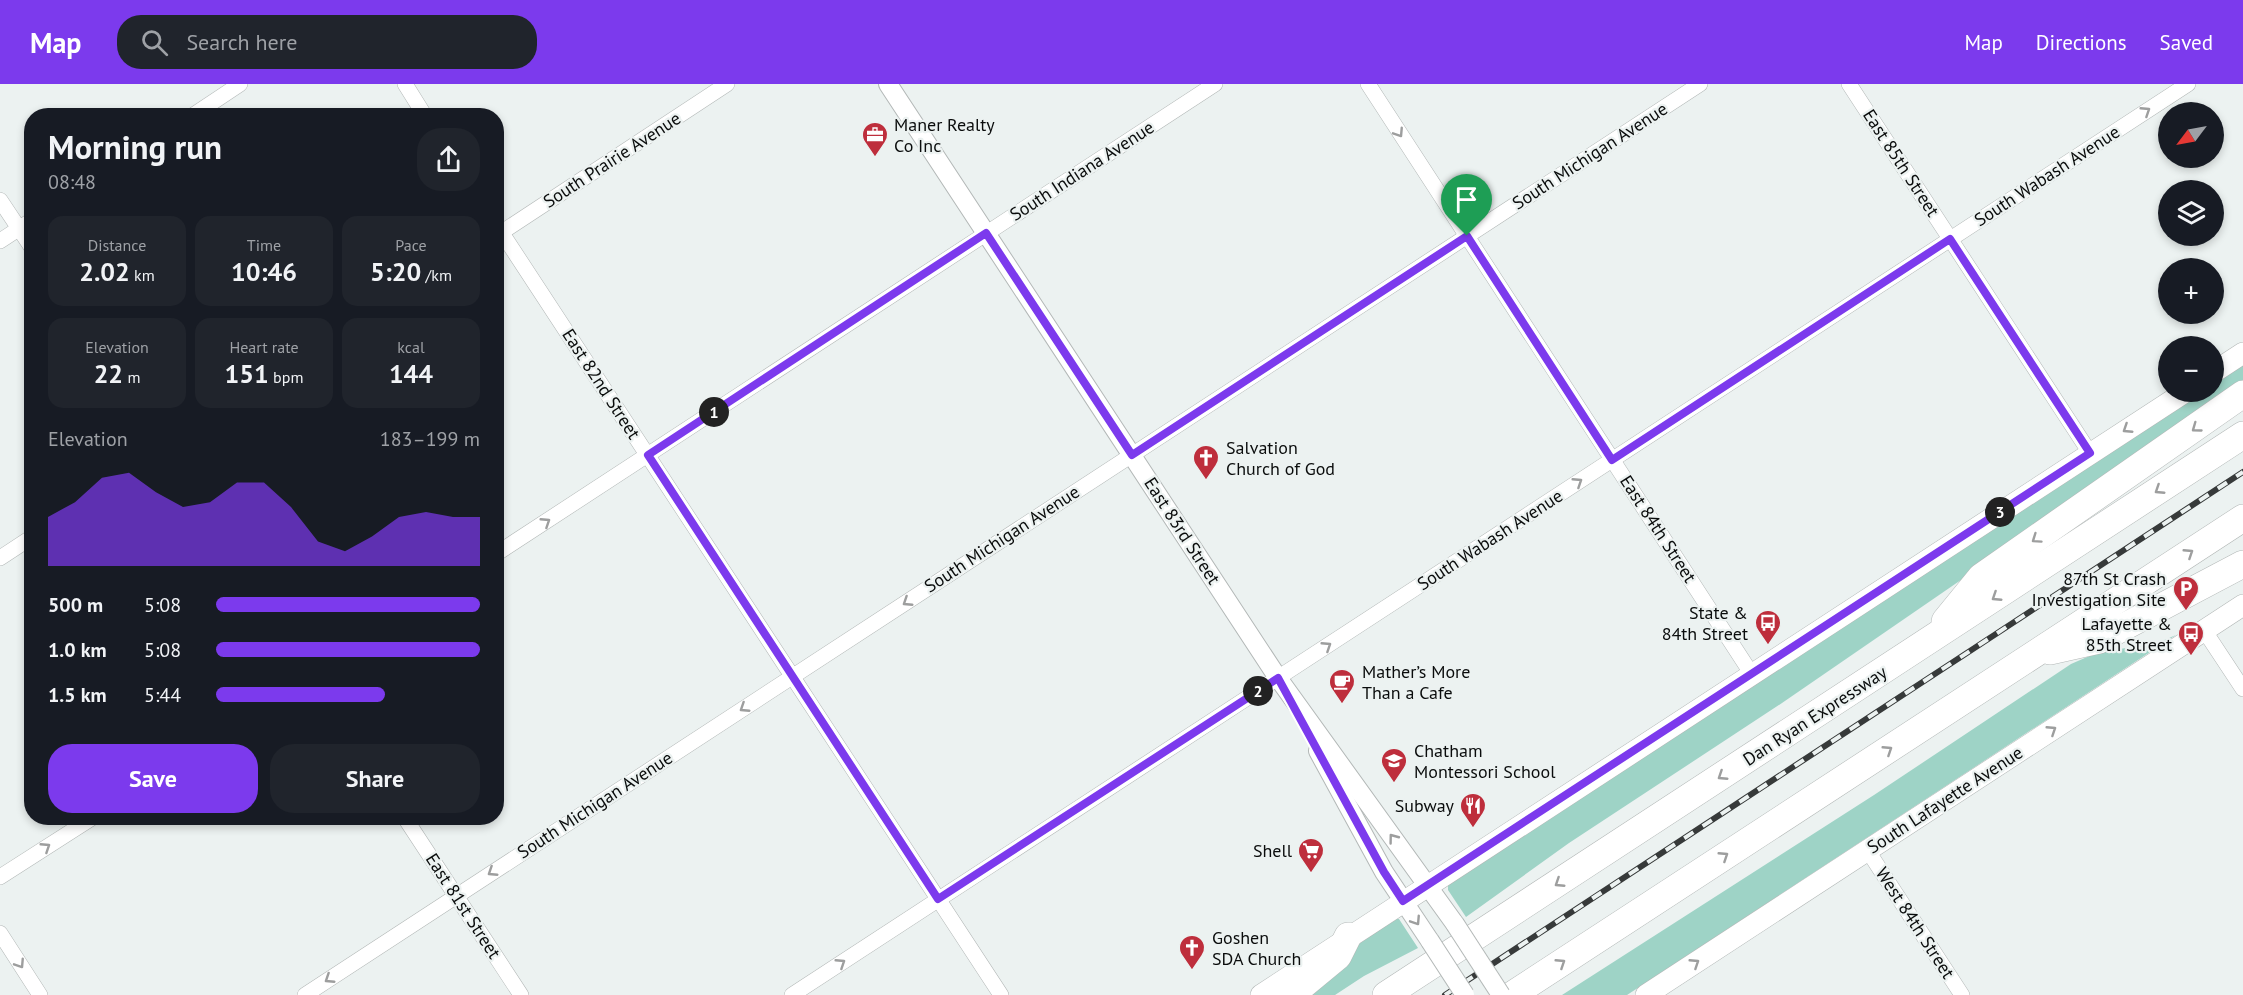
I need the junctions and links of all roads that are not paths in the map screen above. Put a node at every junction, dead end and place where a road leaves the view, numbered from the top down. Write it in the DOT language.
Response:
graph roads {
  1 [pos="240,84"];
  2 [pos="405,84"];
  3 [pos="727,84"];
  4 [pos="888,84"];
  5 [pos="1215,84"];
  6 [pos="1368,84"];
  7 [pos="1700,84"];
  8 [pos="1849,84"];
  9 [pos="2188,84"];
  10 [pos="204,108"];
  11 [pos="420,108"];
  12 [pos="0,200"];
  13 [pos="24,223"];
  14 [pos="24,225"];
  15 [pos="504,227"];
  16 [pos="986,233"];
  17 [pos="1467,236"];
  18 [pos="1950,239"];
  19 [pos="504,240"];
  20 [pos="0,241"];
  21 [pos="2243,353"];
  22 [pos="2224,365"];
  23 [pos="2243,393"];
  24 [pos="2169,402"];
  25 [pos="2243,435"];
  26 [pos="2090,453"];
  27 [pos="648,455"];
  28 [pos="1132,455"];
  29 [pos="1612,460"];
  30 [pos="2243,518"];
  31 [pos="24,542"];
  32 [pos="504,549"];
  33 [pos="0,558"];
  34 [pos="2243,564"];
  35 [pos="2243,604"];
  36 [pos="2204,630"];
  37 [pos="1929,641"];
  38 [pos="2034,654"];
  39 [pos="1751,673"];
  40 [pos="792,676"];
  41 [pos="1278,678"];
  42 [pos="2243,689"];
  43 [pos="81,825"];
  44 [pos="410,825"];
  45 [pos="1868,851"];
  46 [pos="0,877"];
  47 [pos="1428,885"];
  48 [pos="456,896"];
  49 [pos="938,899"];
  50 [pos="1403,901"];
  51 [pos="0,933"];
  52 [pos="1348,936"];
  53 [pos="40,995"];
  54 [pos="304,995"];
  55 [pos="521,995"];
  56 [pos="792,995"];
  57 [pos="1001,995"];
  58 [pos="1261,995"];
  59 [pos="1291,995"];
  60 [pos="1386,995"];
  61 [pos="1465,995"];
  62 [pos="1501,995"];
  63 [pos="1512,995"];
  64 [pos="1646,995"];
  65 [pos="1962,995"];
  1 -- 10 [label="street"];
  2 -- 11 [label="street"];
  3 -- 15 [label="street, South Prairie Avenue"];
  4 -- 16 [label="street, East 83rd Street"];
  5 -- 16 [label="street, South Indiana Avenue"];
  6 -- 17 [label="street, East 84th Street, one-way"];
  7 -- 17 [label="street, South Michigan Avenue"];
  8 -- 18 [label="street, East 85th Street"];
  18 -- 9 [label="street, South Wabash Avenue, one-way"];
  12 -- 13 [label="street"];
  14 -- 20 [label="street"];
  16 -- 27 [label="street, South Indiana Avenue"];
  16 -- 28 [label="street, East 83rd Street"];
  17 -- 28 [label="street, South Michigan Avenue"];
  17 -- 29 [label="street, East 84th Street"];
  18 -- 26 [label="street, East 85th Street"];
  18 -- 29 [label="street, South Wabash Avenue"];
  19 -- 27 [label="street, East 82nd Street"];
  21 -- 22 [label="main road"];
  23 -- 37 [label="highway, one-way"];
  24 -- 26 [label="main road, one-way"];
  25 -- 37 [label="highway, Dan Ryan Expressway, one-way"];
  26 -- 39 [label="main road"];
  32 -- 27 [label="street, South Indiana Avenue, one-way"];
  27 -- 40 [label="street, East 82nd Street"];
  28 -- 40 [label="street, South Michigan Avenue, one-way"];
  28 -- 41 [label="street, East 83rd Street"];
  29 -- 39 [label="street, East 84th Street"];
  41 -- 29 [label="street, South Wabash Avenue, one-way"];
  38 -- 30 [label="highway, one-way"];
  31 -- 33 [label="street"];
  34 -- 38 [label="highway"];
  35 -- 36 [label="main road, South Lafayette Avenue"];
  36 -- 42 [label="street"];
  45 -- 36 [label="main road, South Lafayette Avenue, one-way"];
  37 -- 60 [label="highway, Dan Ryan Expressway, one-way"];
  63 -- 38 [label="highway, one-way"];
  39 -- 47 [label="main road"];
  40 -- 48 [label="street, South Michigan Avenue, one-way"];
  40 -- 49 [label="street, East 82nd Street"];
  47 -- 41 [label="street, East 83rd Street, one-way"];
  41 -- 49 [label="street, South Wabash Avenue"];
  41 -- 50 [label="street, East 83rd Street"];
  46 -- 43 [label="street, one-way"];
  44 -- 48 [label="street, East 81st Street"];
  64 -- 45 [label="main road, South Lafayette Avenue, one-way"];
  45 -- 65 [label="street, West 84th Street"];
  47 -- 50 [label="main road"];
  47 -- 62 [label="street, East 83rd Street, bridge"];
  48 -- 54 [label="street, South Michigan Avenue, one-way"];
  48 -- 55 [label="street, East 81st Street"];
  56 -- 49 [label="street, South Wabash Avenue, one-way"];
  49 -- 57 [label="street, East 82nd Street"];
  50 -- 52 [label="main road"];
  50 -- 61 [label="street, East 83rd Street, one-way, bridge"];
  51 -- 53 [label="street, one-way"];
  52 -- 58 [label="main road"];
  52 -- 59 [label="highway"];
}
